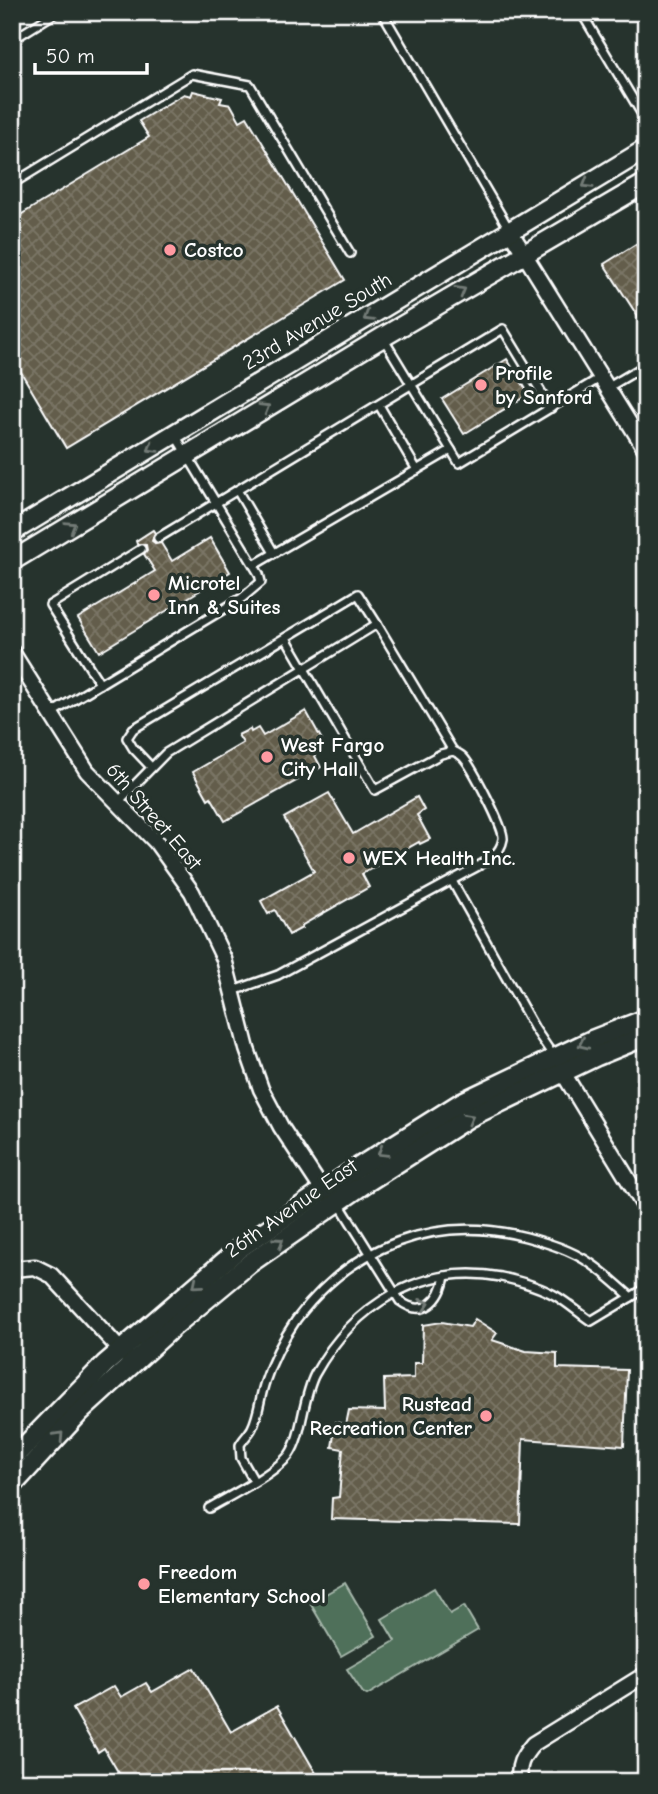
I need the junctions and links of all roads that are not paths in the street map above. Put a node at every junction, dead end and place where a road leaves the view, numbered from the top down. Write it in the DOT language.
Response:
graph roads {
  1 [pos="57,12"];
  2 [pos="382,12"];
  3 [pos="581,12"];
  4 [pos="12,40"];
  5 [pos="646,121"];
  6 [pos="646,149"];
  7 [pos="646,183"];
  8 [pos="12,184"];
  9 [pos="510,231"];
  10 [pos="350,253"];
  11 [pos="523,254"];
  12 [pos="383,337"];
  13 [pos="646,365"];
  14 [pos="603,383"];
  15 [pos="411,385"];
  16 [pos="379,405"];
  17 [pos="551,408"];
  18 [pos="175,434"];
  19 [pos="451,450"];
  20 [pos="646,450"];
  21 [pos="188,455"];
  22 [pos="417,470"];
  23 [pos="237,490"];
  24 [pos="216,502"];
  25 [pos="12,532"];
  26 [pos="158,538"];
  27 [pos="141,549"];
  28 [pos="274,553"];
  29 [pos="12,561"];
  30 [pos="254,565"];
  31 [pos="377,624"];
  32 [pos="286,638"];
  33 [pos="12,652"];
  34 [pos="304,668"];
  35 [pos="100,684"];
  36 [pos="50,714"];
  37 [pos="453,751"];
  38 [pos="151,767"];
  39 [pos="117,803"];
  40 [pos="452,881"];
  41 [pos="233,991"];
  42 [pos="646,1019"];
  43 [pos="646,1036"];
  44 [pos="558,1065"];
  45 [pos="330,1196"];
  46 [pos="646,1209"];
  47 [pos="371,1252"];
  48 [pos="12,1269"];
  49 [pos="445,1276"];
  50 [pos="646,1288"];
  51 [pos="394,1292"];
  52 [pos="631,1297"];
  53 [pos="127,1357"];
  54 [pos="12,1459"];
  55 [pos="254,1480"];
  56 [pos="12,1486"];
  57 [pos="209,1508"];
  58 [pos="646,1674"];
  59 [pos="520,1775"];
  1 -- 4 [label="lane"];
  2 -- 9 [label="lane"];
  3 -- 5 [label="lane"];
  6 -- 9 [label="street, 23rd Avenue South, one-way"];
  7 -- 11 [label="street"];
  8 -- 10 [label="lane"];
  9 -- 11 [label="street"];
  9 -- 18 [label="street, 23rd Avenue South, one-way"];
  12 -- 11 [label="street, one-way"];
  11 -- 14 [label="street"];
  12 -- 15 [label="lane"];
  21 -- 12 [label="street, one-way"];
  13 -- 14 [label="lane"];
  14 -- 17 [label="lane"];
  14 -- 20 [label="street"];
  15 -- 16 [label="lane"];
  15 -- 17 [label="lane"];
  15 -- 19 [label="lane"];
  16 -- 22 [label="lane"];
  16 -- 23 [label="lane"];
  17 -- 19 [label="lane"];
  18 -- 21 [label="lane"];
  18 -- 25 [label="street, 23rd Avenue South, one-way"];
  19 -- 22 [label="lane"];
  21 -- 24 [label="lane"];
  29 -- 21 [label="street, one-way"];
  22 -- 28 [label="lane"];
  23 -- 24 [label="lane"];
  23 -- 28 [label="lane"];
  24 -- 26 [label="lane"];
  24 -- 30 [label="lane"];
  27 -- 35 [label="lane"];
  28 -- 30 [label="lane"];
  30 -- 35 [label="lane"];
  31 -- 32 [label="lane"];
  31 -- 34 [label="lane"];
  31 -- 37 [label="lane"];
  32 -- 34 [label="lane"];
  32 -- 38 [label="lane"];
  33 -- 36 [label="street, 6th Street East"];
  34 -- 37 [label="lane"];
  34 -- 38 [label="lane"];
  35 -- 36 [label="lane"];
  36 -- 39 [label="street, 6th Street East"];
  37 -- 40 [label="lane"];
  38 -- 39 [label="lane"];
  39 -- 41 [label="street, 6th Street East"];
  40 -- 41 [label="lane"];
  40 -- 44 [label="lane"];
  41 -- 45 [label="street, 6th Street East"];
  42 -- 44 [label="street, 26th Avenue East, one-way"];
  43 -- 44 [label="street, 26th Avenue East"];
  44 -- 45 [label="street, 26th Avenue East"];
  44 -- 46 [label="street"];
  45 -- 47 [label="lane"];
  45 -- 53 [label="street, 26th Avenue East"];
  47 -- 51 [label="lane"];
  47 -- 52 [label="lane"];
  47 -- 55 [label="lane"];
  48 -- 53 [label="street"];
  49 -- 51 [label="lane"];
  51 -- 49 [label="lane, one-way"];
  49 -- 52 [label="lane"];
  50 -- 52 [label="lane"];
  51 -- 55 [label="lane"];
  53 -- 54 [label="street, 26th Avenue East"];
  56 -- 53 [label="street, 26th Avenue East, one-way"];
  55 -- 57 [label="lane"];
  58 -- 59 [label="street"];
}
